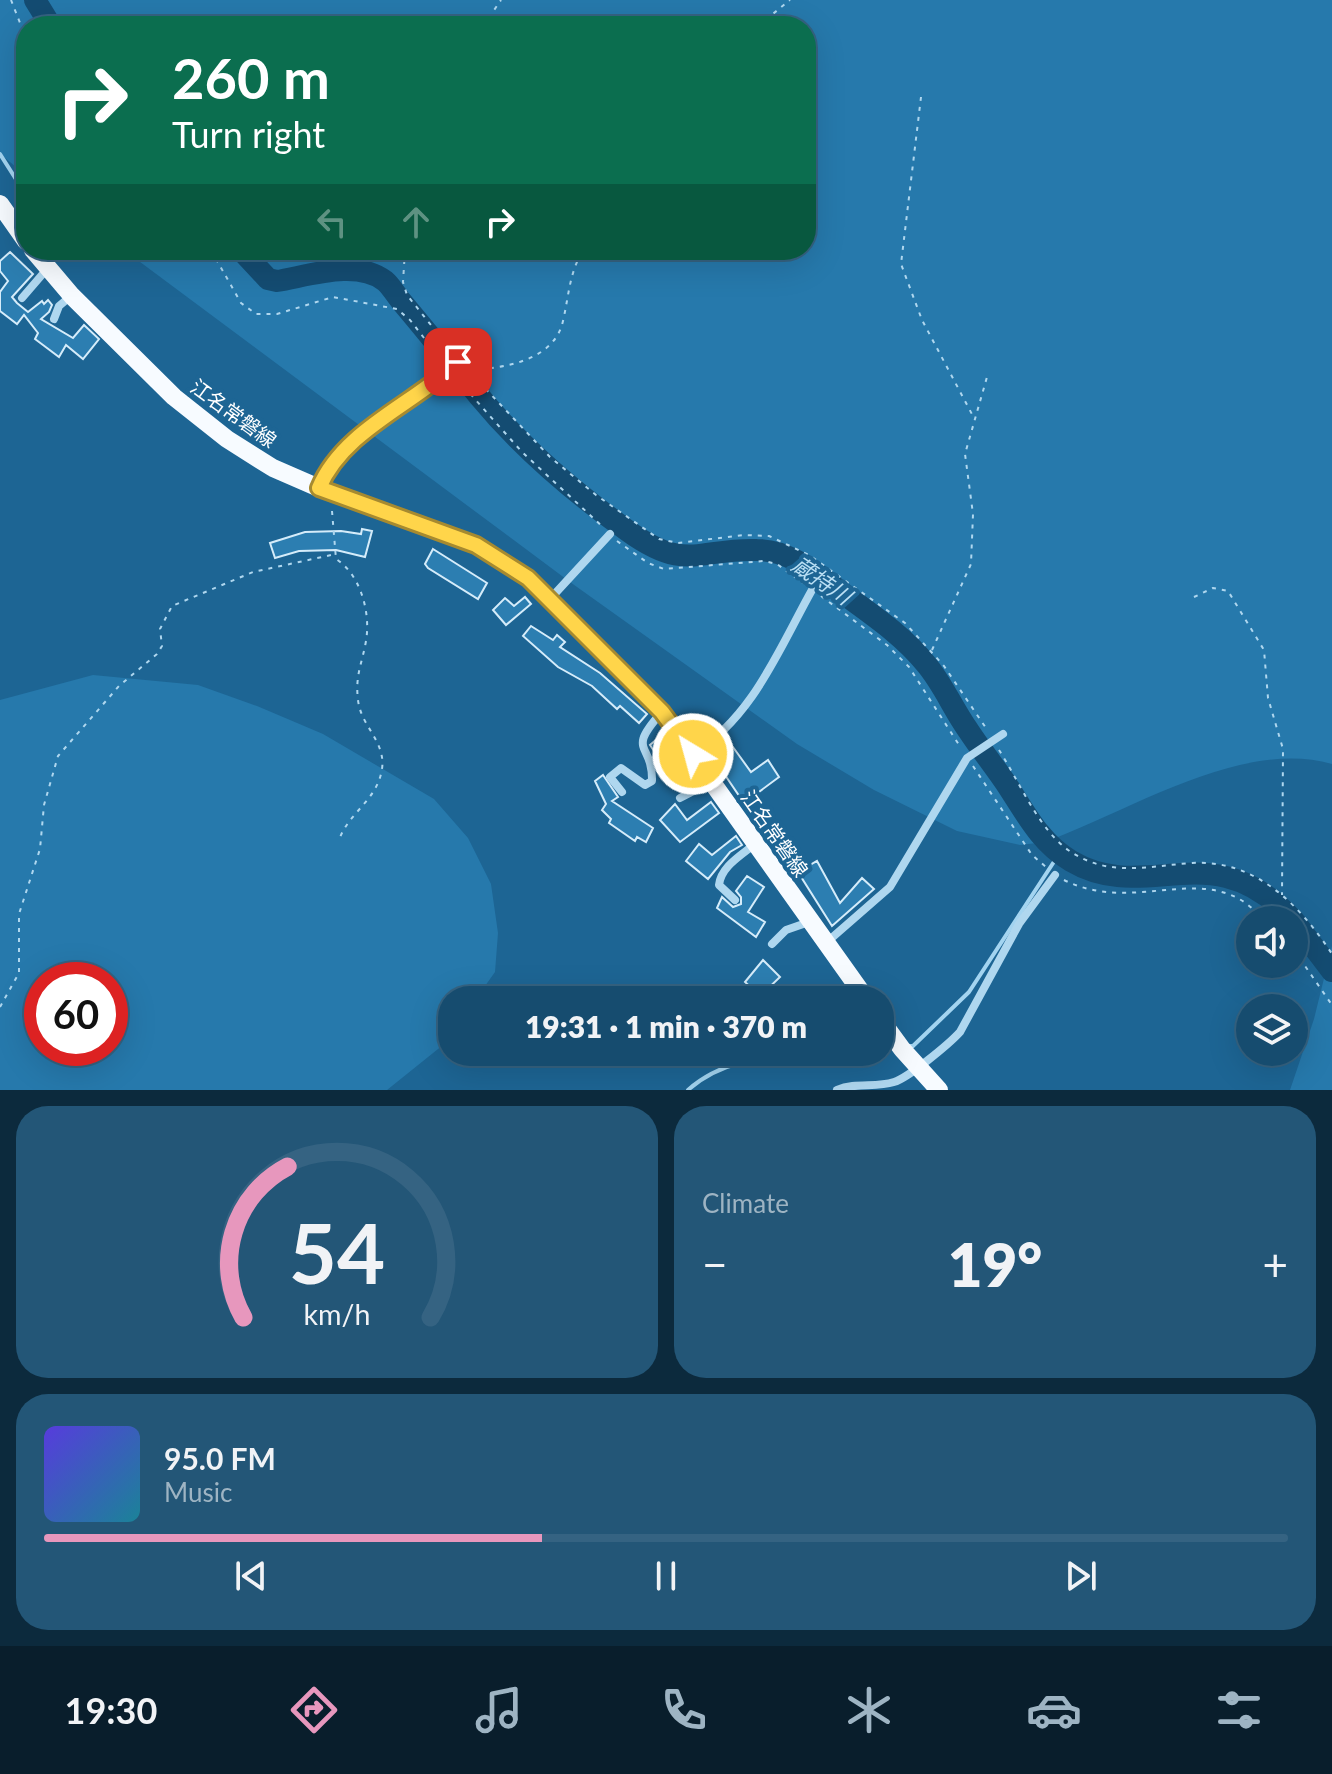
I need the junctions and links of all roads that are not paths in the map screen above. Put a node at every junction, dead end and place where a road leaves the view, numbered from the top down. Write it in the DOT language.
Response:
graph roads {
  1 [pos="0,204"];
  2 [pos="16,227"];
  3 [pos="41,260"];
  4 [pos="48,268"];
  5 [pos="72,296"];
  6 [pos="22,298"];
  7 [pos="54,319"];
  8 [pos="458,362"];
  9 [pos="326,491"];
  10 [pos="610,534"];
  11 [pos="812,590"];
  12 [pos="550,600"];
  13 [pos="662,712"];
  14 [pos="1003,734"];
  15 [pos="693,754"];
  16 [pos="711,782"];
  17 [pos="622,792"];
  18 [pos="680,798"];
  19 [pos="756,843"];
  20 [pos="1055,875"];
  21 [pos="735,900"];
  22 [pos="810,922"];
  23 [pos="826,943"];
  24 [pos="772,944"];
  25 [pos="857,986"];
  26 [pos="894,1038"];
  27 [pos="916,1066"];
  28 [pos="837,1090"];
  29 [pos="939,1090"];
  1 -- 2 [label="main road"];
  3 -- 4 [label="main road, 江名常磐線"];
  4 -- 5 [label="main road, 江名常磐線"];
  4 -- 6 [label="street"];
  5 -- 7 [label="street"];
  5 -- 9 [label="main road, 江名常磐線"];
  8 -- 9 [label="street"];
  9 -- 12 [label="main road, 江名常磐線"];
  10 -- 12 [label="street"];
  11 -- 15 [label="street"];
  12 -- 13 [label="main road, 江名常磐線"];
  13 -- 15 [label="main road, 江名常磐線"];
  13 -- 17 [label="street"];
  14 -- 23 [label="street"];
  15 -- 16 [label="main road, 江名常磐線"];
  16 -- 18 [label="street"];
  16 -- 19 [label="main road, 江名常磐線"];
  19 -- 21 [label="street"];
  19 -- 22 [label="main road, 江名常磐線"];
  20 -- 27 [label="street"];
  22 -- 23 [label="main road, 江名常磐線"];
  22 -- 24 [label="street"];
  23 -- 25 [label="main road, 江名常磐線"];
  26 -- 27 [label="main road"];
  27 -- 28 [label="street"];
  27 -- 29 [label="main road"];
}
